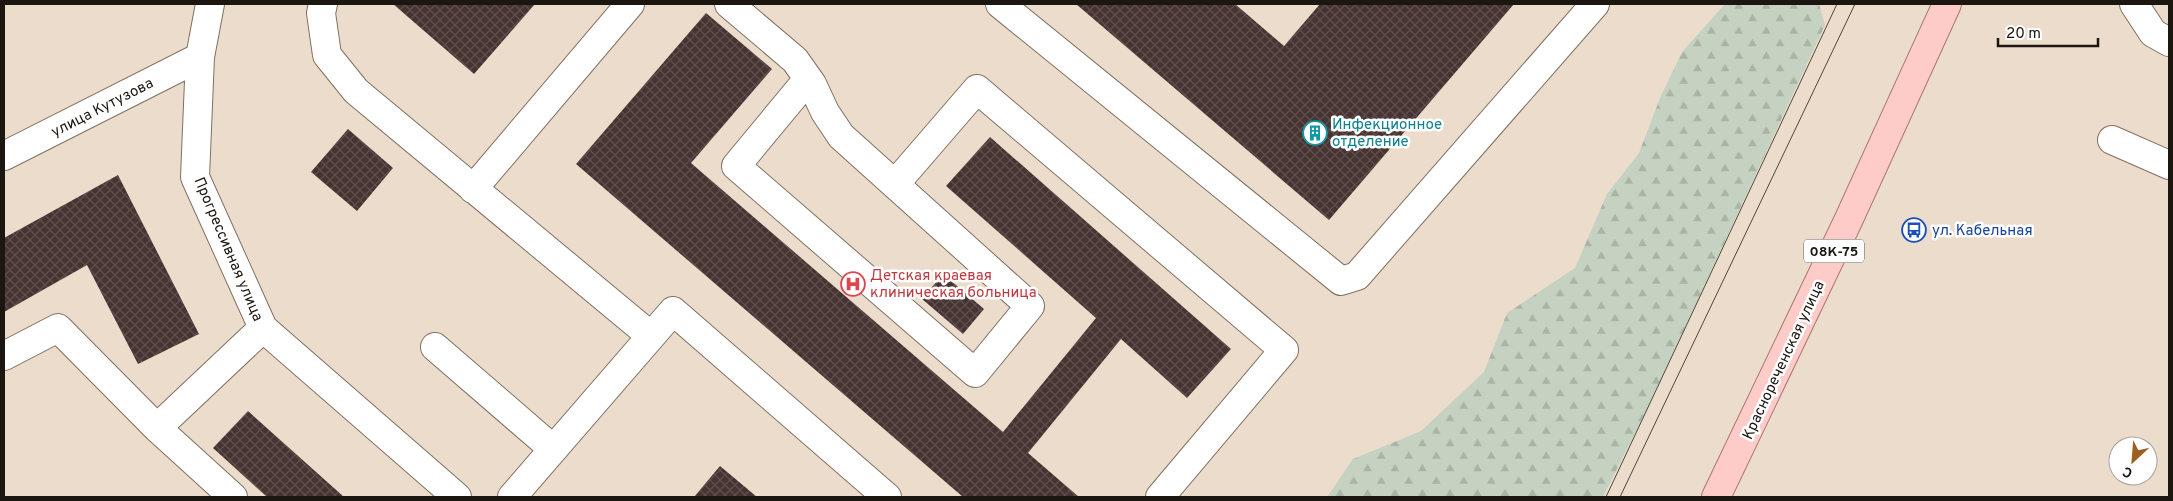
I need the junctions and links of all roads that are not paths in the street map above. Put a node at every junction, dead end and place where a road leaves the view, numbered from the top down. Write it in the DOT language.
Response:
graph roads {
  1 [pos="210,4"];
  2 [pos="322,4"];
  3 [pos="630,4"];
  4 [pos="729,4"];
  5 [pos="1000,4"];
  6 [pos="1595,4"];
  7 [pos="1947,4"];
  8 [pos="2134,4"];
  9 [pos="2169,42"];
  10 [pos="200,57"];
  11 [pos="808,79"];
  12 [pos="2112,140"];
  13 [pos="4,156"];
  14 [pos="2169,165"];
  15 [pos="895,184"];
  16 [pos="473,189"];
  17 [pos="263,328"];
  18 [pos="652,336"];
  19 [pos="436,347"];
  20 [pos="4,356"];
  21 [pos="157,428"];
  22 [pos="553,449"];
  23 [pos="233,497"];
  24 [pos="458,497"];
  25 [pos="512,497"];
  26 [pos="887,497"];
  27 [pos="1160,497"];
  28 [pos="1716,497"];
  1 -- 10 [label="street, Прогрессивная улица"];
  2 -- 16 [label="street"];
  3 -- 16 [label="street"];
  4 -- 11 [label="street"];
  5 -- 6 [label="street"];
  7 -- 28 [label="main road, Краснореченская улица / 08К-75"];
  8 -- 9 [label="street"];
  10 -- 13 [label="street, улица Кутузова"];
  10 -- 17 [label="street, Прогрессивная улица"];
  11 -- 15 [label="street"];
  11 -- 15 [label="street"];
  12 -- 14 [label="street"];
  15 -- 27 [label="street"];
  16 -- 18 [label="street"];
  17 -- 21 [label="street"];
  17 -- 24 [label="street, Прогрессивная улица"];
  18 -- 22 [label="street"];
  18 -- 26 [label="street"];
  19 -- 22 [label="street"];
  20 -- 21 [label="street"];
  21 -- 23 [label="street"];
  22 -- 25 [label="street"];
}
